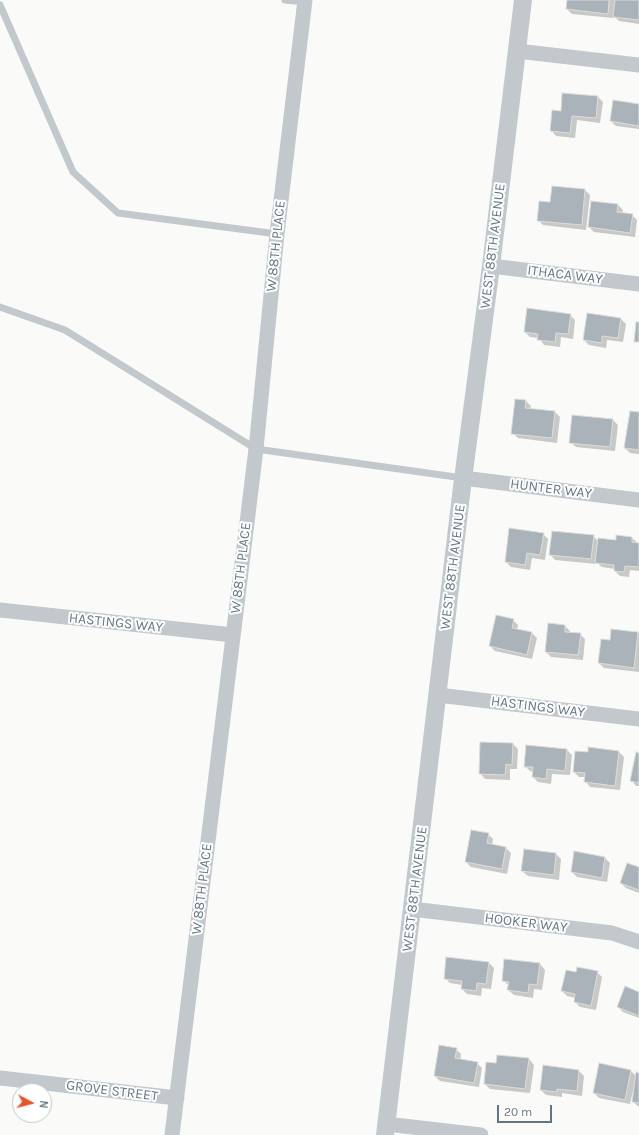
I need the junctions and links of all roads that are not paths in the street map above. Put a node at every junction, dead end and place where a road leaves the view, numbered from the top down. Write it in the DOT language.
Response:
graph roads {
  1 [pos="285,0"];
  2 [pos="523,0"];
  3 [pos="305,1"];
  4 [pos="0,5"];
  5 [pos="517,51"];
  6 [pos="639,64"];
  7 [pos="277,234"];
  8 [pos="491,266"];
  9 [pos="639,284"];
  10 [pos="0,307"];
  11 [pos="256,449"];
  12 [pos="463,478"];
  13 [pos="639,500"];
  14 [pos="0,610"];
  15 [pos="233,635"];
  16 [pos="438,695"];
  17 [pos="639,719"];
  18 [pos="412,909"];
  19 [pos="639,942"];
  20 [pos="0,1078"];
  21 [pos="177,1098"];
  22 [pos="385,1130"];
  23 [pos="172,1135"];
  24 [pos="481,1135"];
  1 -- 3 [label="lane"];
  2 -- 5 [label="street, WEST 88TH AVENUE"];
  3 -- 7 [label="street, W 88TH PLACE"];
  4 -- 7 [label="lane"];
  5 -- 6 [label="street"];
  5 -- 8 [label="street, WEST 88TH AVENUE"];
  7 -- 11 [label="street, W 88TH PLACE"];
  8 -- 9 [label="street, ITHACA WAY"];
  8 -- 12 [label="street, WEST 88TH AVENUE"];
  10 -- 11 [label="lane"];
  11 -- 12 [label="lane"];
  11 -- 15 [label="street, W 88TH PLACE"];
  12 -- 13 [label="street, HUNTER WAY"];
  12 -- 16 [label="street, WEST 88TH AVENUE"];
  14 -- 15 [label="street, HASTINGS WAY"];
  15 -- 21 [label="street, W 88TH PLACE"];
  16 -- 17 [label="street, HASTINGS WAY"];
  16 -- 18 [label="street, WEST 88TH AVENUE"];
  18 -- 19 [label="street, HOOKER WAY"];
  18 -- 22 [label="street, WEST 88TH AVENUE"];
  20 -- 21 [label="street, GROVE STREET"];
  21 -- 23 [label="street, W 88TH PLACE"];
  22 -- 24 [label="street"];
}
